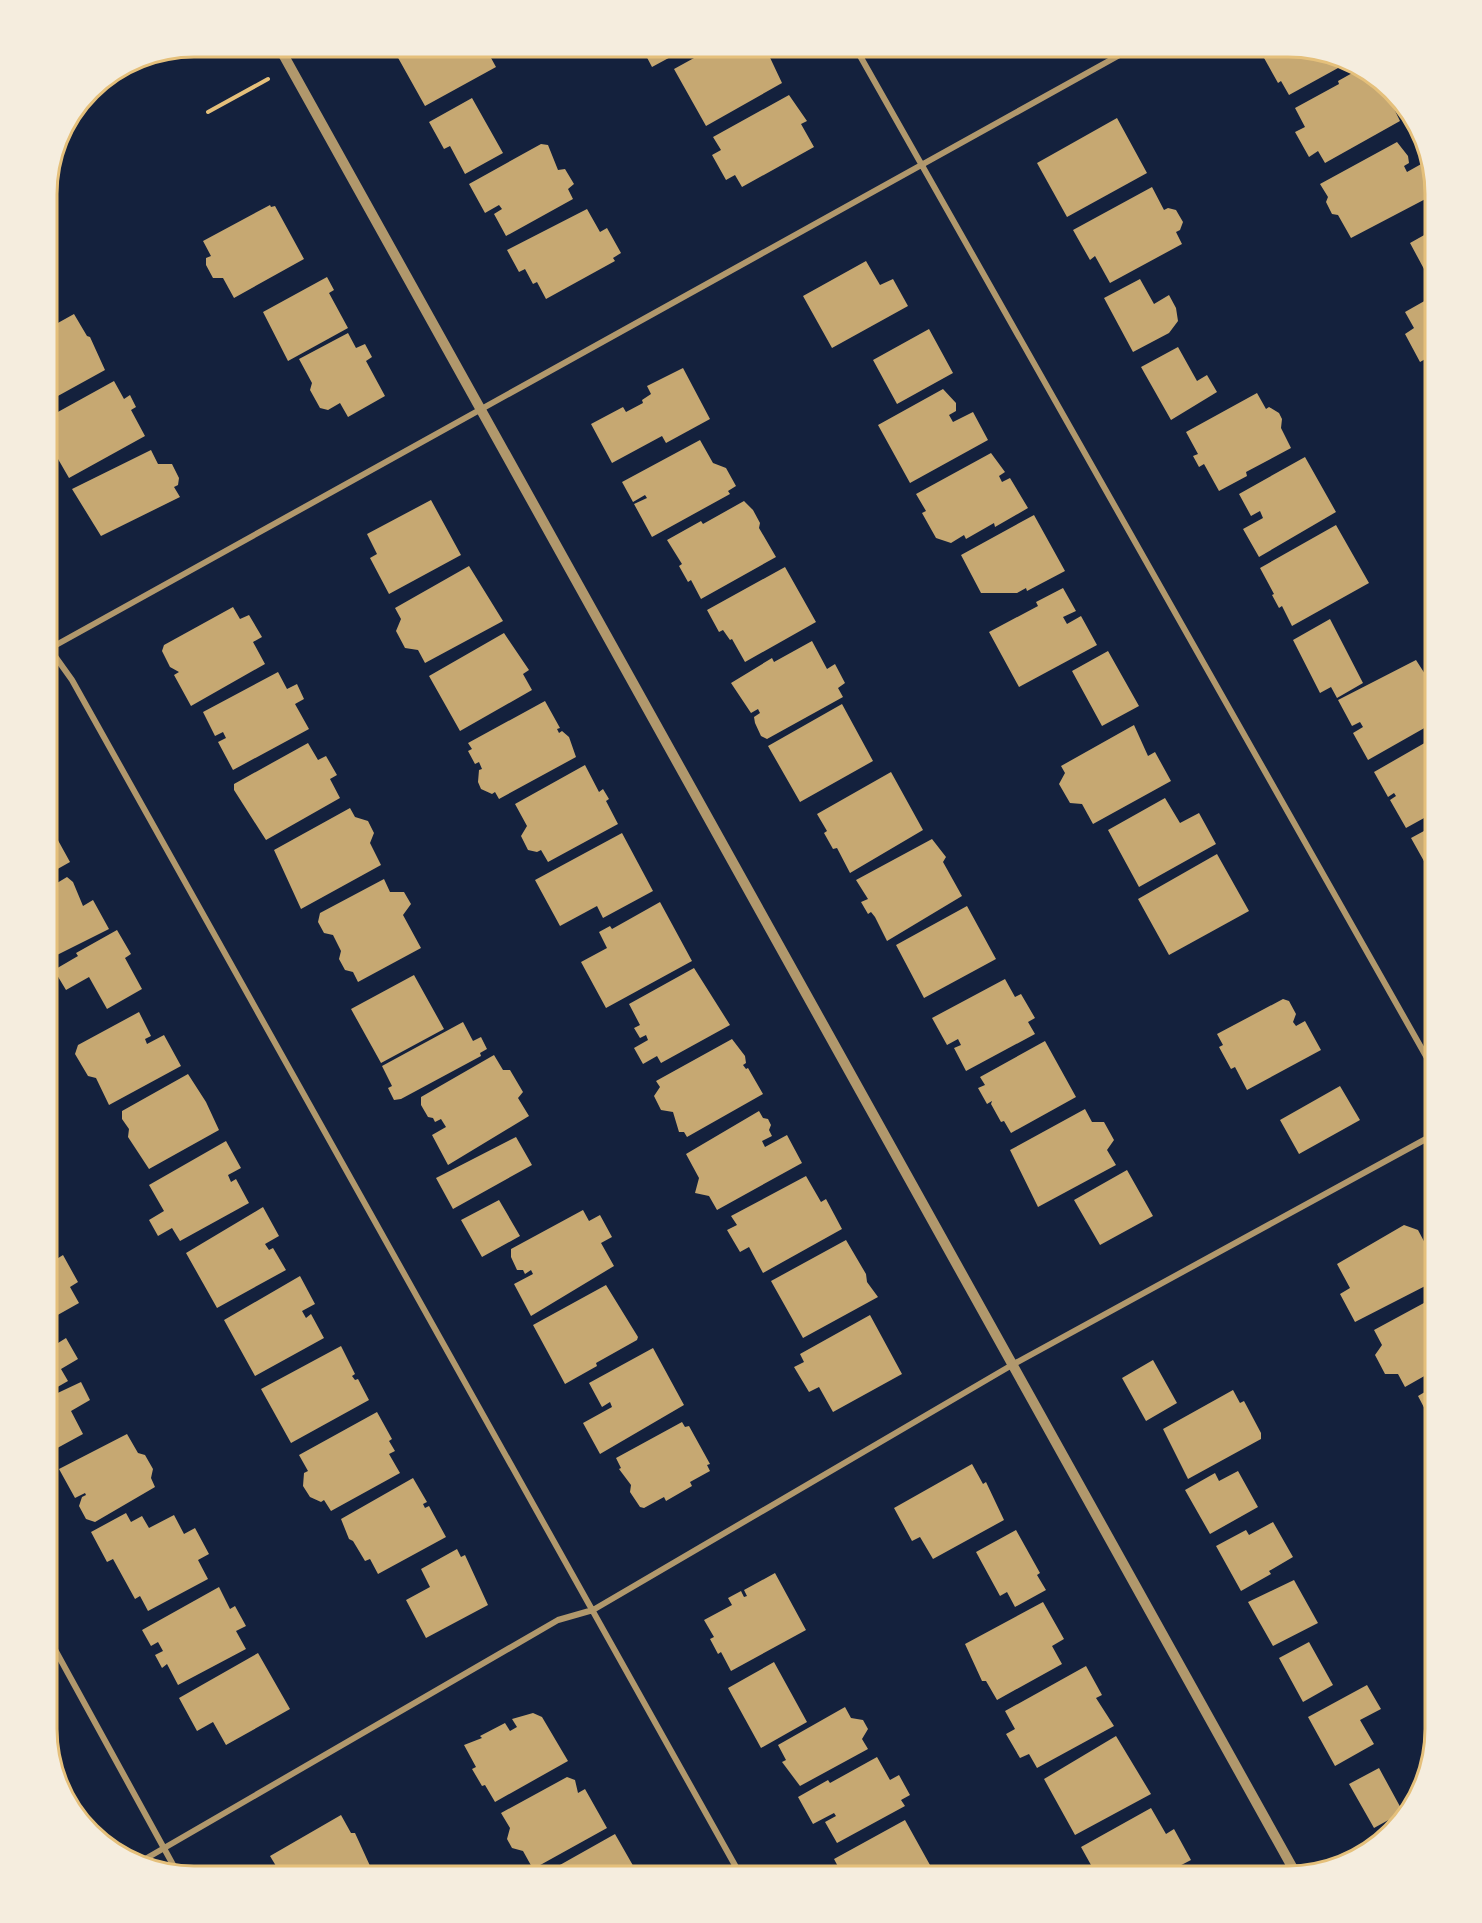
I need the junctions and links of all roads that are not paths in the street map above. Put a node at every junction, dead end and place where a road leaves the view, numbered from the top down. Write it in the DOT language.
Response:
graph roads {
  1 [pos="285,57"];
  2 [pos="861,57"];
  3 [pos="1116,57"];
  4 [pos="922,166"];
  5 [pos="479,409"];
  6 [pos="57,643"];
  7 [pos="57,660"];
  8 [pos="1425,1053"];
  9 [pos="1425,1140"];
  10 [pos="1012,1365"];
  11 [pos="593,1610"];
  12 [pos="57,1655"];
  13 [pos="164,1848"];
  14 [pos="147,1858"];
  15 [pos="173,1864"];
  16 [pos="735,1866"];
  17 [pos="1291,1866"];
  1 -- 5 [label="street"];
  2 -- 4 [label="street"];
  3 -- 4 [label="street"];
  4 -- 5 [label="street"];
  4 -- 8 [label="street"];
  5 -- 6 [label="street"];
  5 -- 10 [label="street"];
  7 -- 11 [label="street"];
  9 -- 10 [label="street"];
  10 -- 11 [label="street"];
  10 -- 17 [label="street"];
  11 -- 13 [label="street"];
  11 -- 16 [label="street"];
  12 -- 13 [label="street"];
  13 -- 14 [label="street"];
  13 -- 15 [label="street"];
}
